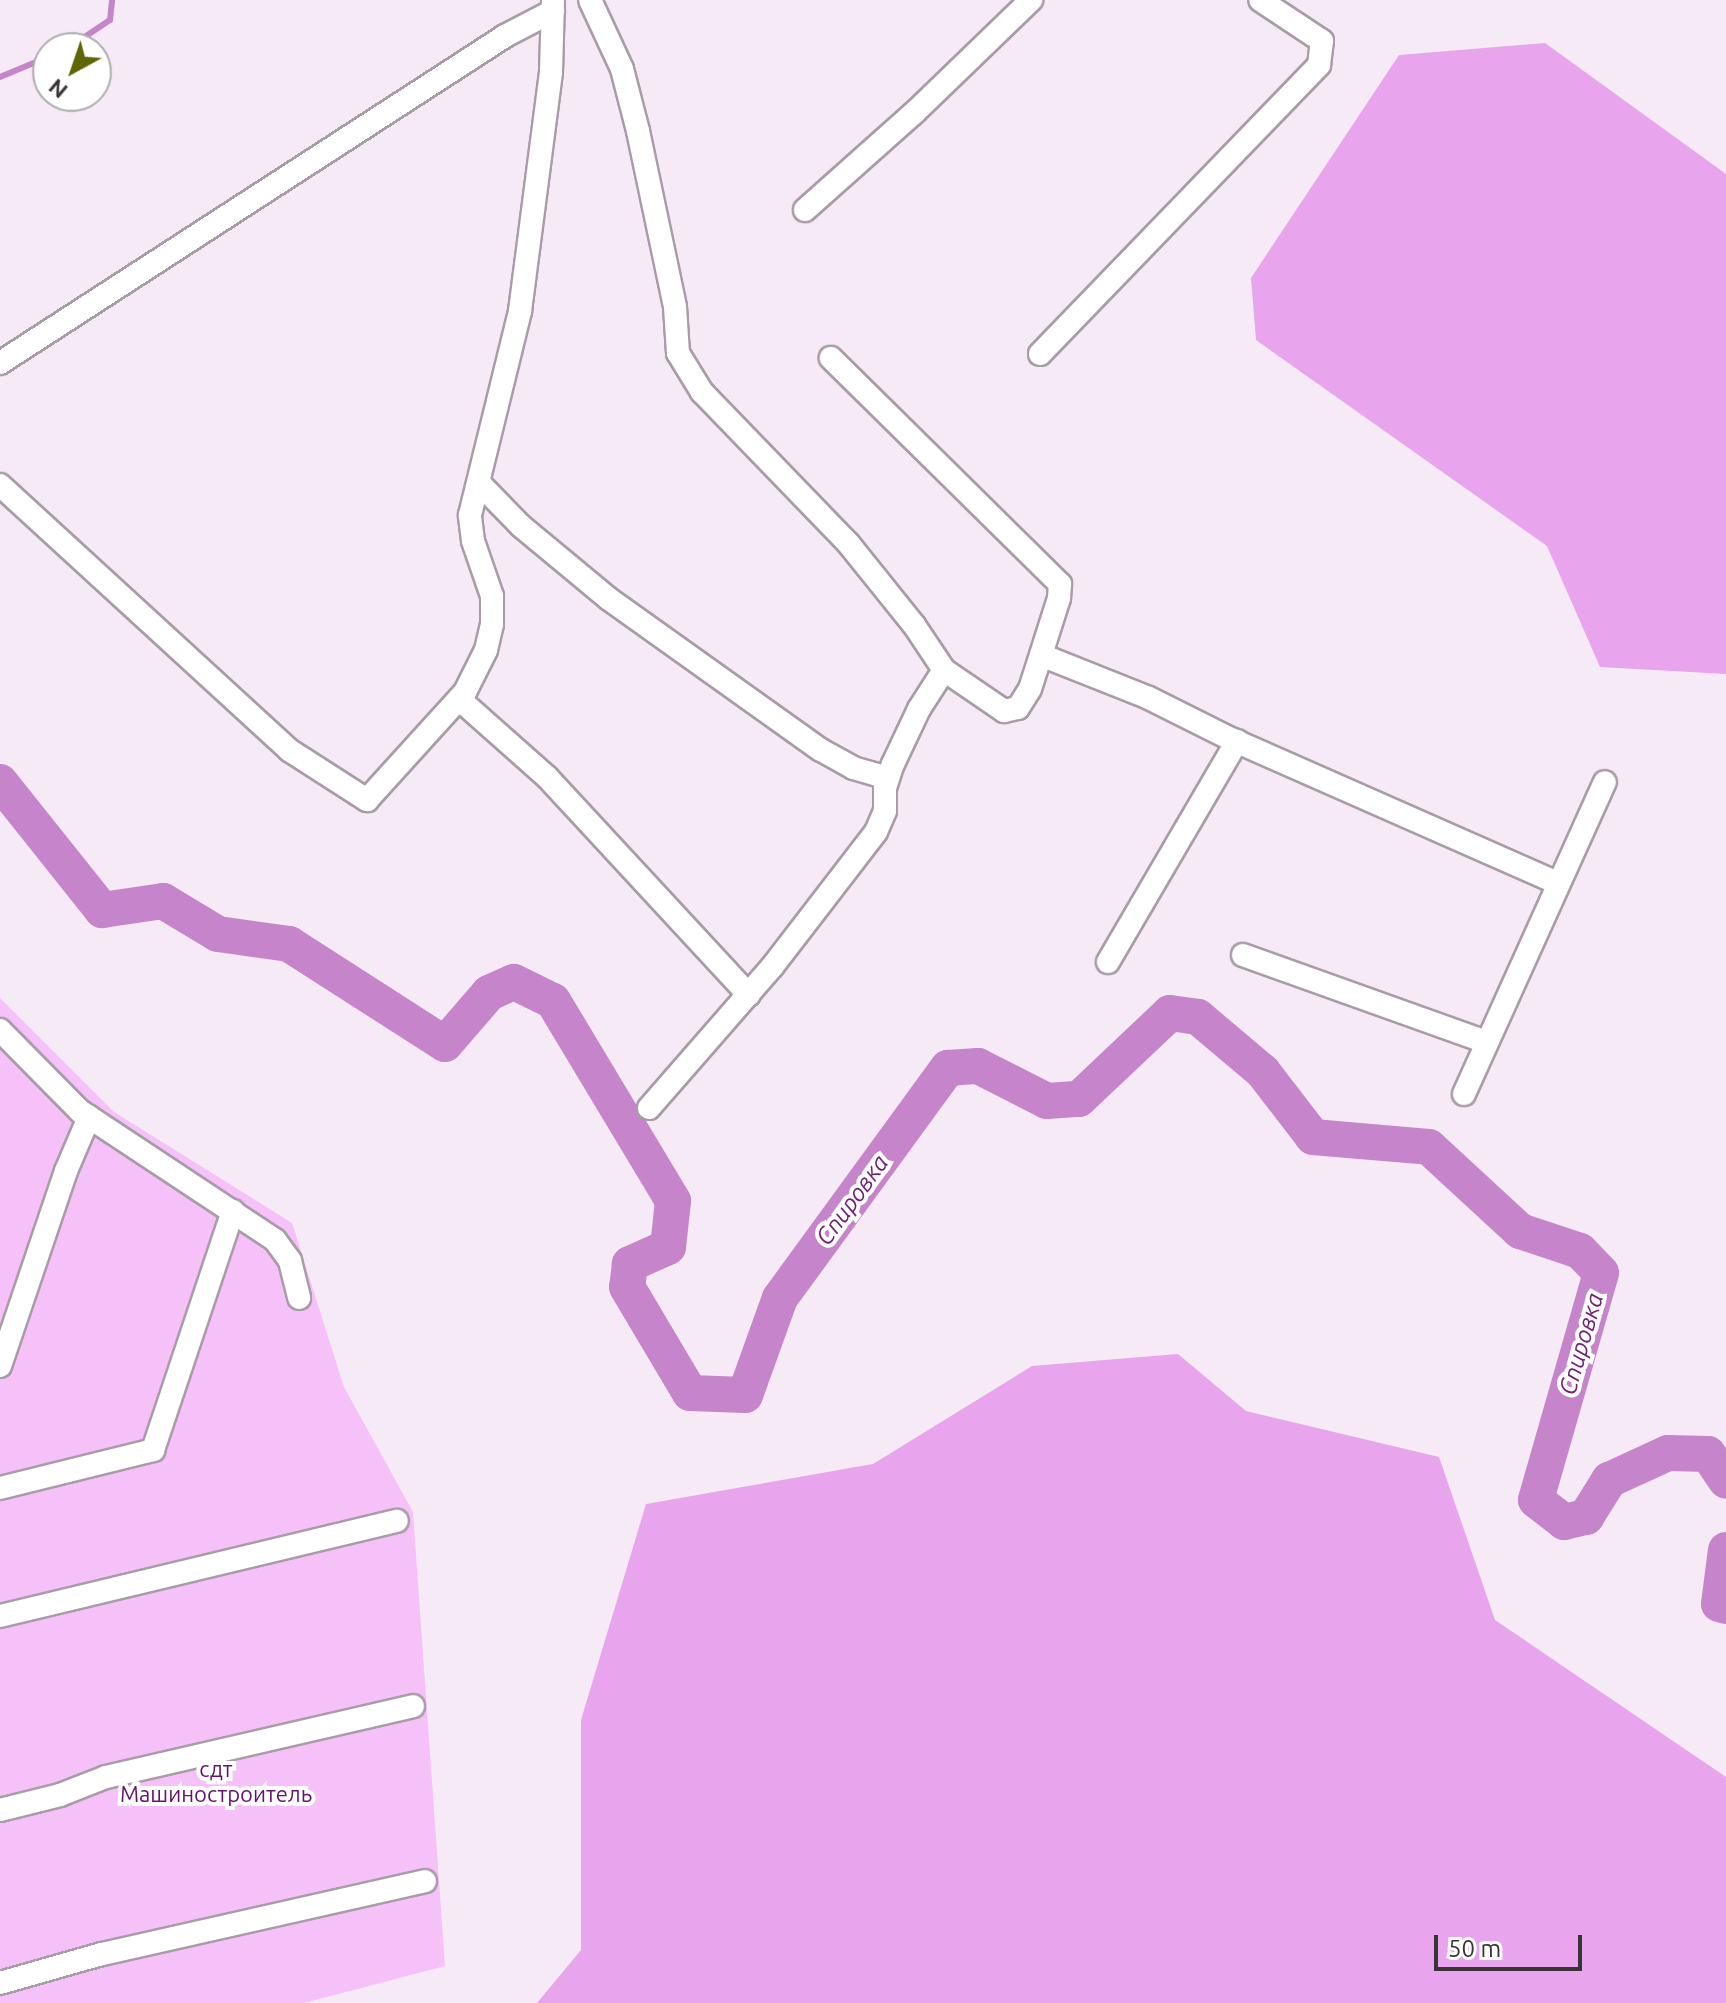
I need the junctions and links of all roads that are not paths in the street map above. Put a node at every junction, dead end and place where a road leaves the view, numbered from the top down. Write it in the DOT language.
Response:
graph roads {
  1 [pos="590,0"];
  2 [pos="1031,0"];
  3 [pos="1260,0"];
  4 [pos="553,6"];
  5 [pos="805,210"];
  6 [pos="1040,354"];
  7 [pos="831,358"];
  8 [pos="0,363"];
  9 [pos="479,483"];
  10 [pos="0,485"];
  11 [pos="1041,655"];
  12 [pos="944,670"];
  13 [pos="459,699"];
  14 [pos="1237,741"];
  15 [pos="888,778"];
  16 [pos="1605,782"];
  17 [pos="1558,883"];
  18 [pos="1243,955"];
  19 [pos="1108,962"];
  20 [pos="749,995"];
  21 [pos="0,1030"];
  22 [pos="1486,1042"];
  23 [pos="1464,1094"];
  24 [pos="649,1108"];
  25 [pos="89,1117"];
  26 [pos="233,1211"];
  27 [pos="299,1298"];
  28 [pos="0,1366"];
  29 [pos="0,1488"];
  30 [pos="397,1521"];
  31 [pos="0,1616"];
  32 [pos="413,1706"];
  33 [pos="0,1810"];
  34 [pos="425,1881"];
  35 [pos="0,1983"];
  1 -- 12 [label="street"];
  2 -- 5 [label="street"];
  3 -- 6 [label="street"];
  4 -- 8 [label="street"];
  4 -- 9 [label="street"];
  7 -- 11 [label="street"];
  9 -- 13 [label="street"];
  9 -- 15 [label="street"];
  10 -- 13 [label="street"];
  11 -- 12 [label="street"];
  11 -- 14 [label="street"];
  12 -- 15 [label="street"];
  13 -- 20 [label="street"];
  14 -- 17 [label="street"];
  14 -- 19 [label="street"];
  15 -- 20 [label="street"];
  16 -- 17 [label="street"];
  17 -- 22 [label="street"];
  18 -- 22 [label="street"];
  20 -- 24 [label="street"];
  21 -- 25 [label="street"];
  22 -- 23 [label="street"];
  25 -- 26 [label="street"];
  25 -- 28 [label="street"];
  26 -- 27 [label="street"];
  26 -- 29 [label="street"];
  30 -- 31 [label="street"];
  32 -- 33 [label="street"];
  34 -- 35 [label="street"];
}
